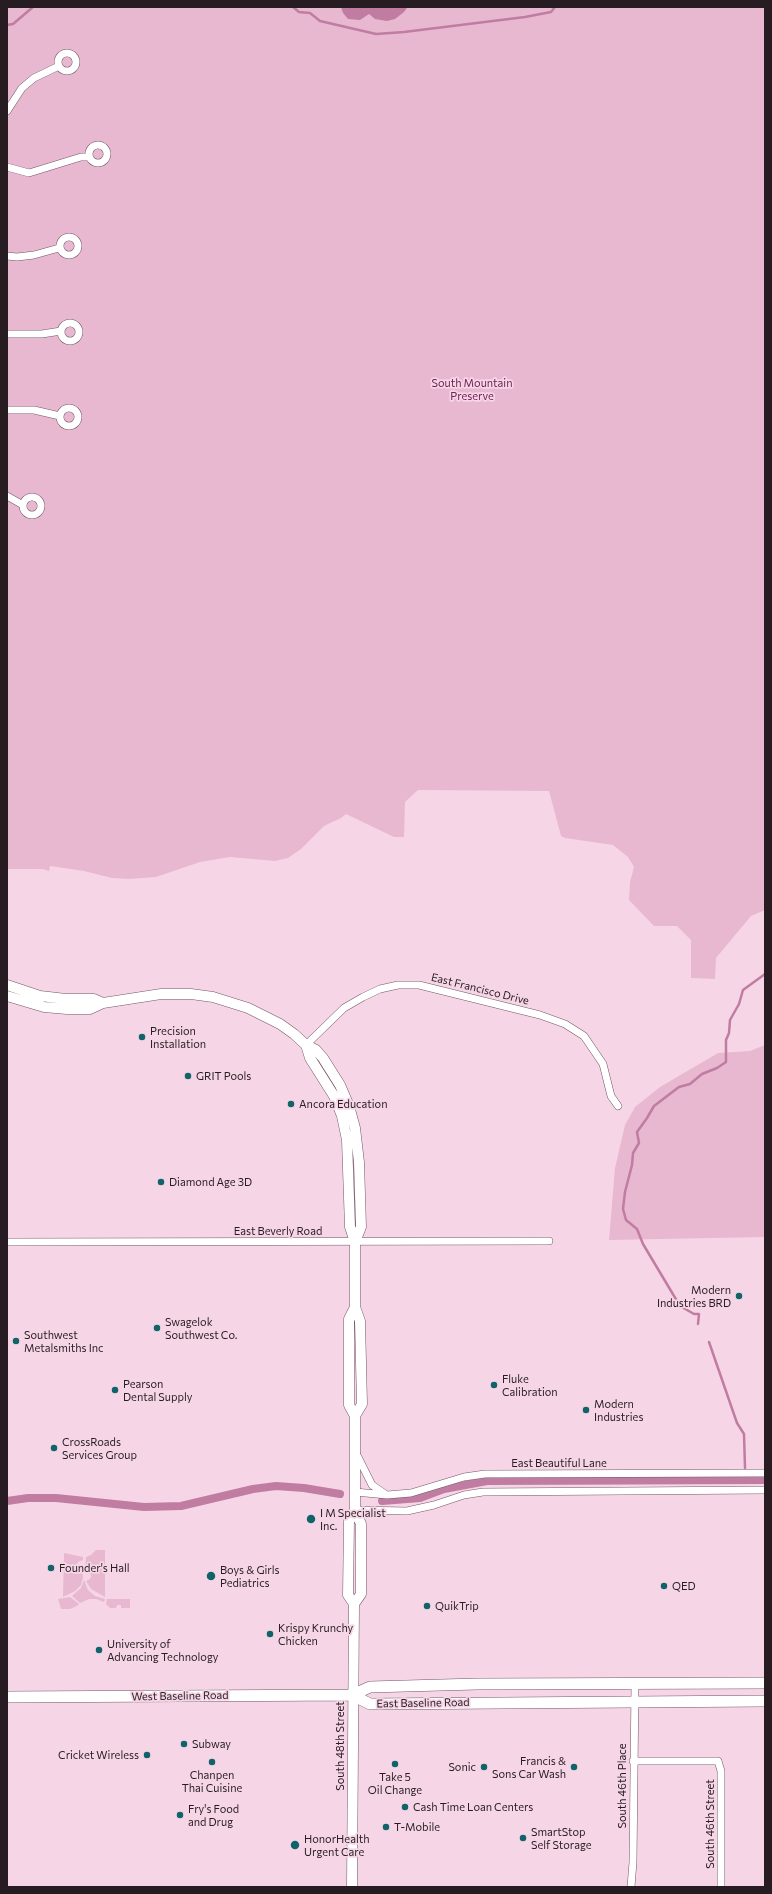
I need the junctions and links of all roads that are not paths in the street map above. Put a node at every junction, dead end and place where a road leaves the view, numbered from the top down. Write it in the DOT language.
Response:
graph roads {
  1 [pos="59,66"];
  2 [pos="7,111"];
  3 [pos="89,157"];
  4 [pos="7,167"];
  5 [pos="59,248"];
  6 [pos="7,256"];
  7 [pos="61,331"];
  8 [pos="7,334"];
  9 [pos="7,410"];
  10 [pos="60,416"];
  11 [pos="7,496"];
  12 [pos="23,504"];
  13 [pos="7,985"];
  14 [pos="7,996"];
  15 [pos="103,1003"];
  16 [pos="306,1045"];
  17 [pos="618,1106"];
  18 [pos="549,1241"];
  19 [pos="7,1242"];
  20 [pos="355,1242"];
  21 [pos="355,1450"];
  22 [pos="765,1473"];
  23 [pos="765,1490"];
  24 [pos="355,1492"];
  25 [pos="387,1495"];
  26 [pos="355,1510"];
  27 [pos="765,1684"];
  28 [pos="634,1685"];
  29 [pos="352,1695"];
  30 [pos="7,1697"];
  31 [pos="634,1701"];
  32 [pos="765,1701"];
  33 [pos="633,1761"];
  34 [pos="352,1887"];
  35 [pos="631,1887"];
  36 [pos="721,1887"];
  1 -- 2 [label="street"];
  3 -- 4 [label="street"];
  5 -- 6 [label="street"];
  7 -- 8 [label="street"];
  9 -- 10 [label="street"];
  11 -- 12 [label="street"];
  13 -- 15 [label="main road, South 48th Street"];
  14 -- 15 [label="main road, South 48th Street"];
  15 -- 16 [label="main road, South 48th Street"];
  16 -- 17 [label="street, East Francisco Drive"];
  16 -- 20 [label="main road, South 48th Street"];
  18 -- 20 [label="street, East Beverly Road"];
  19 -- 20 [label="street, East Beverly Road"];
  20 -- 21 [label="main road, South 48th Street"];
  21 -- 24 [label="main road, South 48th Street"];
  21 -- 25 [label="street"];
  22 -- 25 [label="street, East Beautiful Lane"];
  23 -- 26 [label="street"];
  24 -- 25 [label="street, East Beautiful Lane"];
  24 -- 26 [label="main road, South 48th Street"];
  26 -- 29 [label="main road, South 48th Street"];
  27 -- 28 [label="main road, East Baseline Road"];
  28 -- 29 [label="main road, East Baseline Road"];
  28 -- 31 [label="street, South 46th Place"];
  29 -- 30 [label="main road, West Baseline Road"];
  29 -- 31 [label="main road, East Baseline Road"];
  29 -- 34 [label="main road, South 48th Street"];
  31 -- 32 [label="main road, East Baseline Road"];
  31 -- 33 [label="street, South 46th Place"];
  33 -- 35 [label="street, South 46th Place"];
  33 -- 36 [label="street, South 46th Street"];
}
